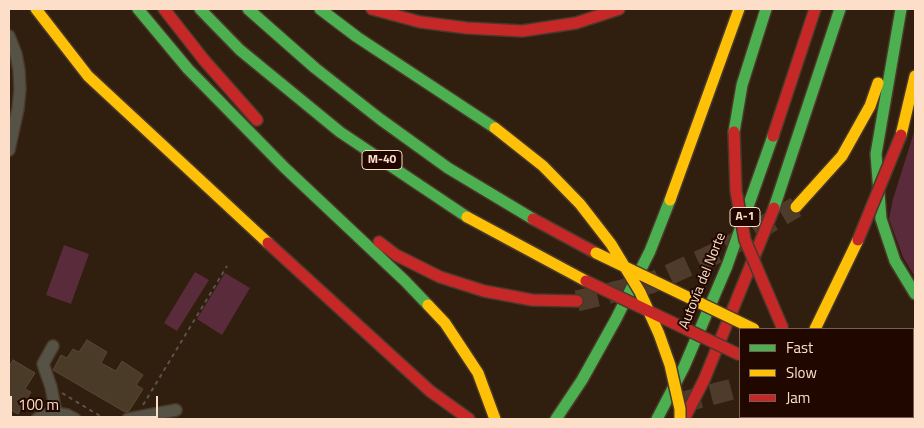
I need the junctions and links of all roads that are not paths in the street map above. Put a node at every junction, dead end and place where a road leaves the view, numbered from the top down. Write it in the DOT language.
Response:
graph roads {
  1 [pos="36,9"];
  2 [pos="138,9"];
  3 [pos="164,9"];
  4 [pos="200,9"];
  5 [pos="248,9"];
  6 [pos="262,9"];
  7 [pos="320,9"];
  8 [pos="372,9"];
  9 [pos="619,9"];
  10 [pos="740,9"];
  11 [pos="766,9"];
  12 [pos="815,9"];
  13 [pos="840,9"];
  14 [pos="900,12"];
  15 [pos="9,36"];
  16 [pos="315,68"];
  17 [pos="915,76"];
  18 [pos="262,126"];
  19 [pos="281,148"];
  20 [pos="9,150"];
  21 [pos="796,207"];
  22 [pos="915,294"];
  23 [pos="577,301"];
  24 [pos="752,328"];
  25 [pos="783,328"];
  26 [pos="815,328"];
  27 [pos="53,346"];
  28 [pos="739,355"];
  29 [pos="176,410"];
  30 [pos="56,413"];
  31 [pos="132,418"];
  32 [pos="37,419"];
  33 [pos="75,419"];
  34 [pos="469,419"];
  35 [pos="495,419"];
  36 [pos="556,419"];
  37 [pos="657,419"];
  38 [pos="682,419"];
  1 -- 34 [label="highway"];
  2 -- 35 [label="highway"];
  3 -- 18 [label="highway"];
  4 -- 28 [label="highway, M-40, bridge"];
  5 -- 16 [label="highway, M-40"];
  6 -- 16 [label="highway"];
  7 -- 38 [label="highway, bridge"];
  8 -- 9 [label="highway"];
  10 -- 36 [label="highway"];
  11 -- 25 [label="highway, bridge"];
  12 -- 37 [label="highway, Autovía del Norte / A-1"];
  13 -- 38 [label="highway, A-1"];
  14 -- 21 [label="highway"];
  14 -- 22 [label="highway"];
  15 -- 20 [label="street"];
  16 -- 24 [label="highway, M-40, bridge"];
  17 -- 26 [label="highway, bridge"];
  19 -- 23 [label="highway"];
  27 -- 30 [label="street"];
  29 -- 31 [label="street"];
  30 -- 32 [label="street"];
  30 -- 33 [label="street"];
}
